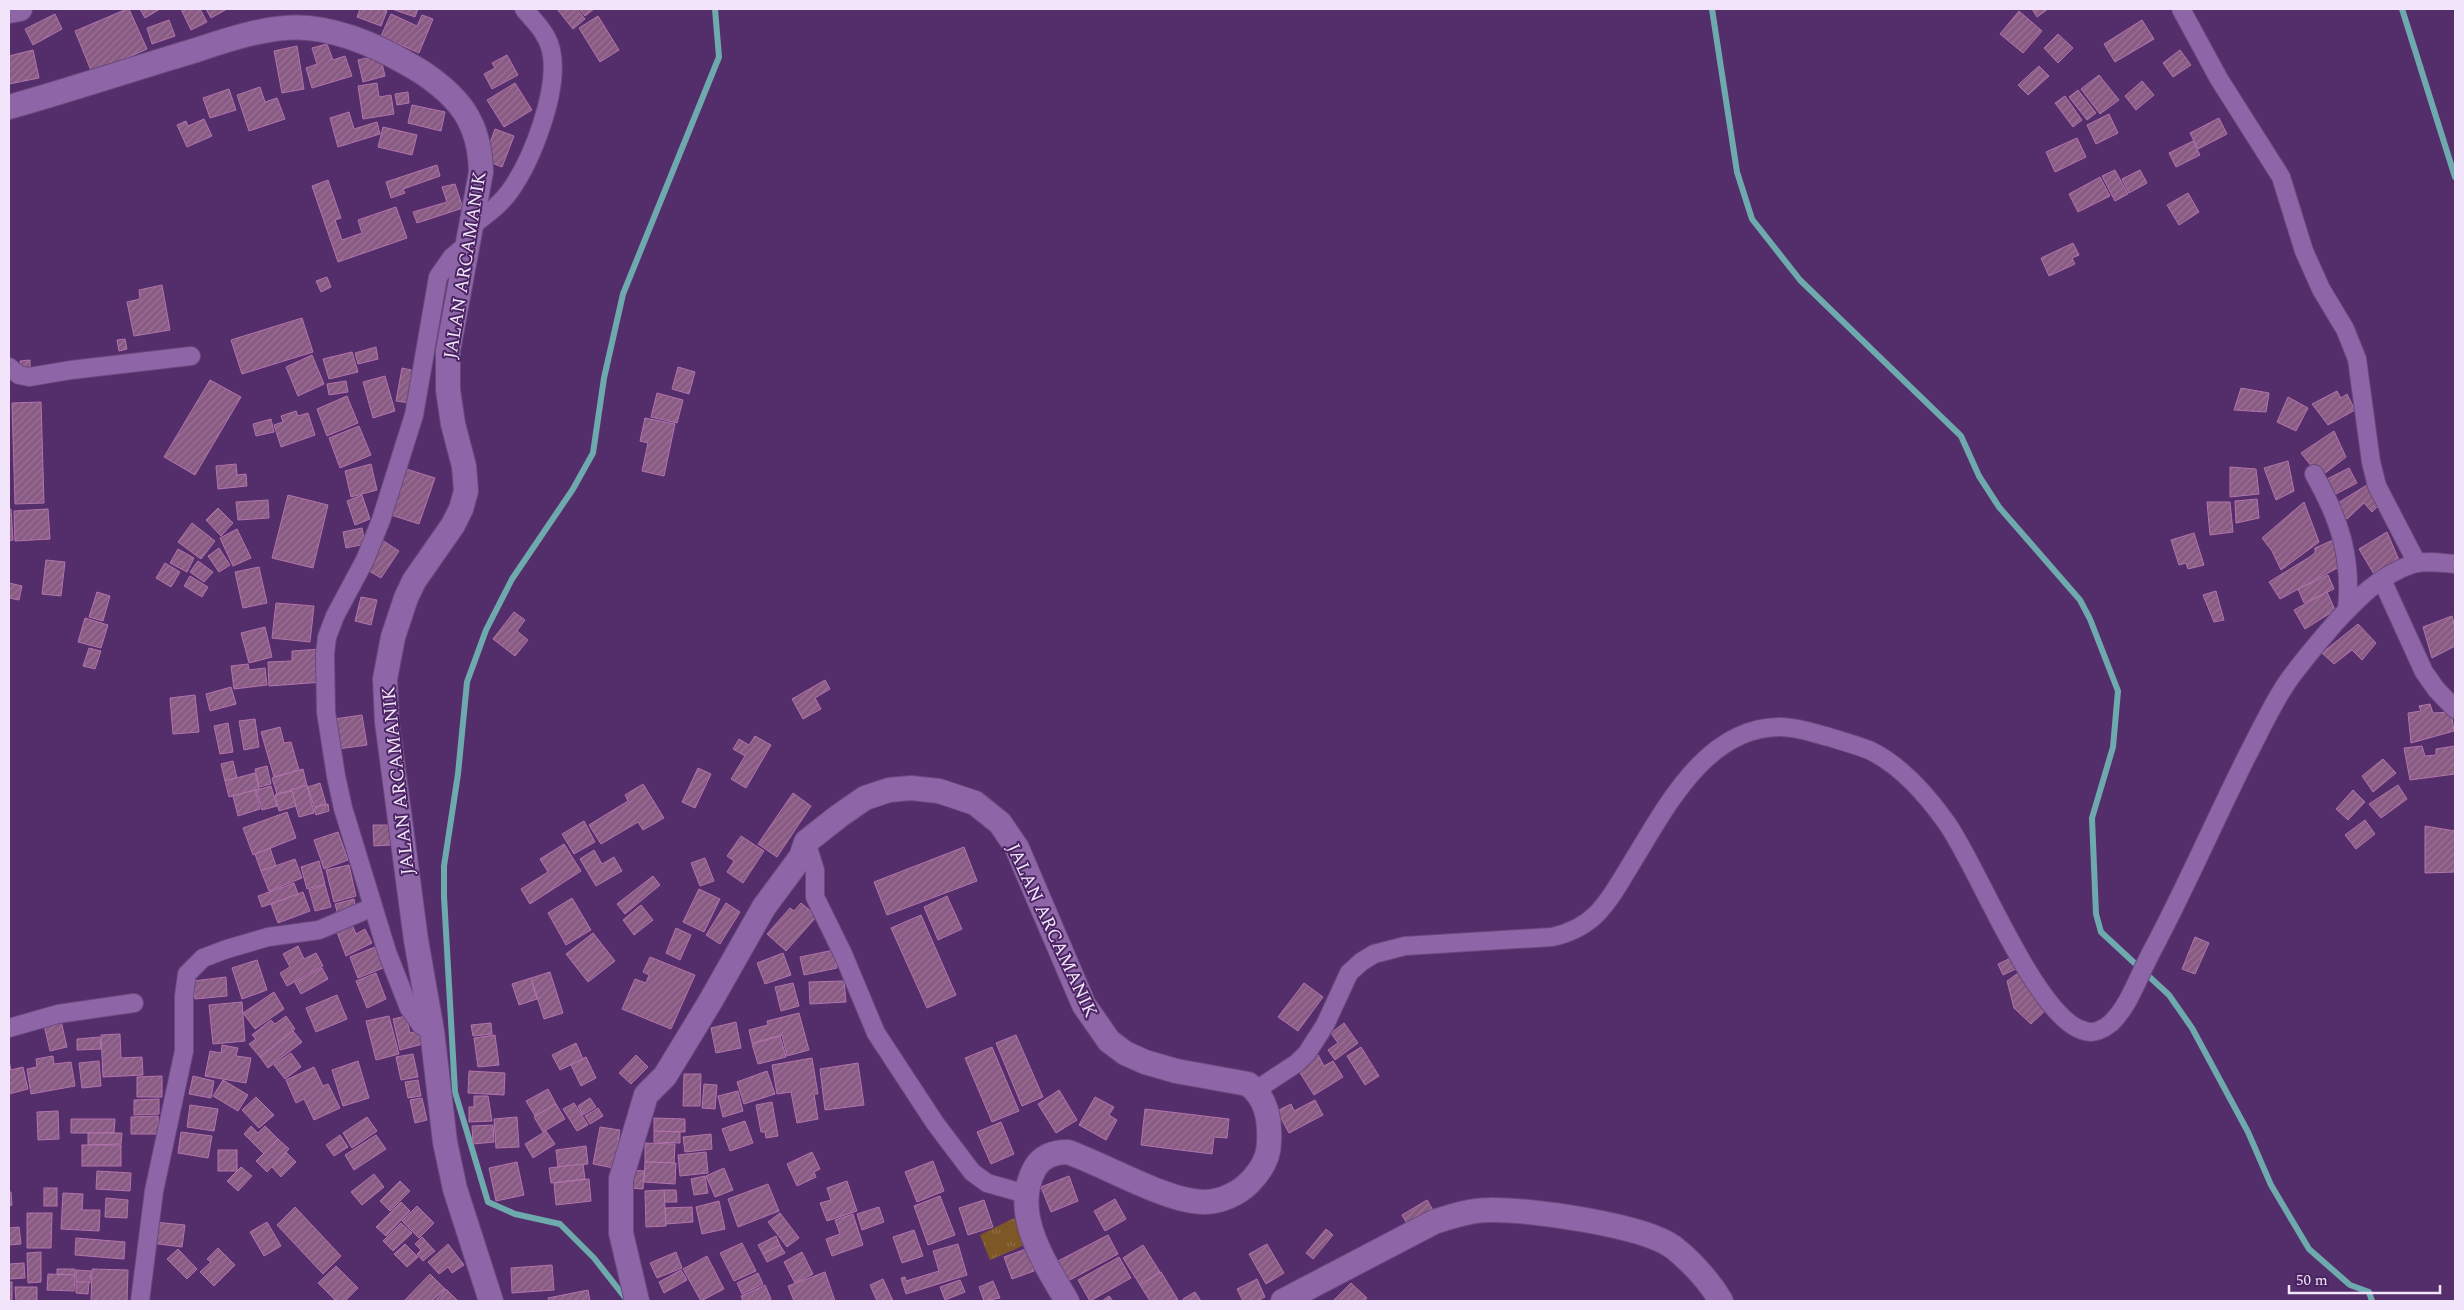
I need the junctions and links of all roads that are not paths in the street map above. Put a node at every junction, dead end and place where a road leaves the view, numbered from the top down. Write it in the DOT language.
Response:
graph roads {
  1 [pos="20,9"];
  2 [pos="524,9"];
  3 [pos="2181,9"];
  4 [pos="9,11"];
  5 [pos="9,107"];
  6 [pos="471,234"];
  7 [pos="191,356"];
  8 [pos="9,367"];
  9 [pos="2314,474"];
  10 [pos="2417,563"];
  11 [pos="2455,564"];
  12 [pos="2382,580"];
  13 [pos="2347,610"];
  14 [pos="2455,708"];
  15 [pos="806,842"];
  16 [pos="373,907"];
  17 [pos="134,1003"];
  18 [pos="9,1028"];
  19 [pos="432,1031"];
  20 [pos="1256,1090"];
  21 [pos="1026,1194"];
  22 [pos="140,1301"];
  23 [pos="491,1301"];
  24 [pos="638,1301"];
  25 [pos="1067,1301"];
  26 [pos="1283,1301"];
  27 [pos="1721,1301"];
  1 -- 4 [label="street"];
  2 -- 6 [label="street"];
  3 -- 10 [label="street"];
  5 -- 6 [label="street, JALAN ARCAMANIK"];
  6 -- 16 [label="street"];
  6 -- 19 [label="street, JALAN ARCAMANIK"];
  7 -- 8 [label="street"];
  9 -- 13 [label="street"];
  10 -- 11 [label="street"];
  10 -- 12 [label="street"];
  12 -- 13 [label="street"];
  12 -- 14 [label="street"];
  13 -- 20 [label="street"];
  15 -- 20 [label="street, JALAN ARCAMANIK"];
  15 -- 21 [label="street"];
  15 -- 24 [label="street, JALAN ARCAMANIK"];
  16 -- 19 [label="street"];
  16 -- 22 [label="street"];
  17 -- 18 [label="street"];
  19 -- 23 [label="street, JALAN ARCAMANIK"];
  20 -- 21 [label="street"];
  21 -- 25 [label="street"];
  26 -- 27 [label="street"];
}
